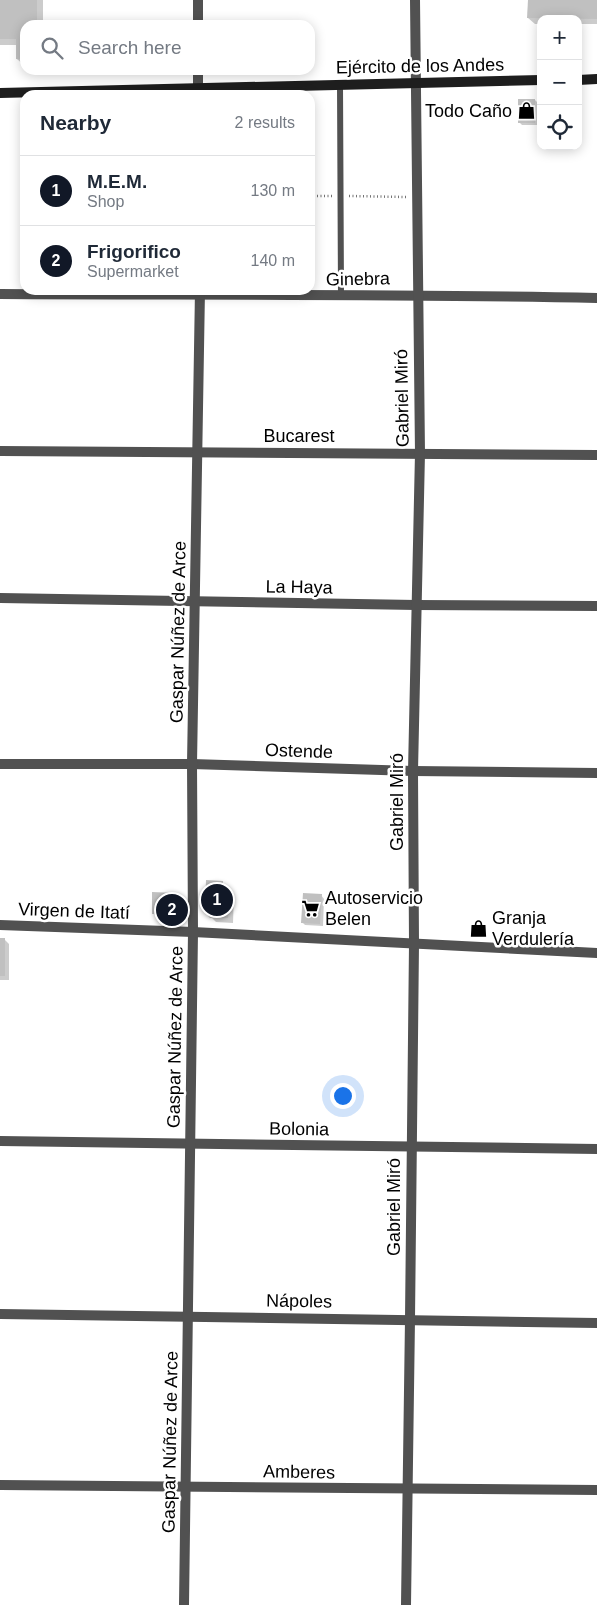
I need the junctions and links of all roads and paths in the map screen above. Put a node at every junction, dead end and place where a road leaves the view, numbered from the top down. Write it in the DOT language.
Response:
graph roads {
  1 [pos="198,0"];
  2 [pos="415,0"];
  3 [pos="198,20"];
  4 [pos="198,75"];
  5 [pos="597,79"];
  6 [pos="537,80"];
  7 [pos="582,80"];
  8 [pos="415,82"];
  9 [pos="340,84"];
  10 [pos="198,90"];
  11 [pos="272,90"];
  12 [pos="0,93"];
  13 [pos="20,93"];
  14 [pos="315,196"];
  15 [pos="340,196"];
  16 [pos="401,196"];
  17 [pos="0,294"];
  18 [pos="20,294"];
  19 [pos="315,294"];
  20 [pos="417,294"];
  21 [pos="200,295"];
  22 [pos="341,296"];
  23 [pos="597,298"];
  24 [pos="0,451"];
  25 [pos="197,451"];
  26 [pos="420,453"];
  27 [pos="597,455"];
  28 [pos="0,598"];
  29 [pos="194,602"];
  30 [pos="416,605"];
  31 [pos="597,606"];
  32 [pos="0,764"];
  33 [pos="192,764"];
  34 [pos="413,771"];
  35 [pos="597,773"];
  36 [pos="0,925"];
  37 [pos="193,932"];
  38 [pos="414,944"];
  39 [pos="597,953"];
  40 [pos="0,1141"];
  41 [pos="190,1144"];
  42 [pos="411,1147"];
  43 [pos="597,1149"];
  44 [pos="0,1314"];
  45 [pos="188,1316"];
  46 [pos="410,1319"];
  47 [pos="597,1323"];
  48 [pos="0,1485"];
  49 [pos="185,1487"];
  50 [pos="407,1489"];
  51 [pos="597,1490"];
  52 [pos="184,1605"];
  53 [pos="406,1605"];
  1 -- 3 [label="street"];
  2 -- 8 [label="street, Gabriel Miró"];
  4 -- 10 [label="street"];
  5 -- 7 [label="main road"];
  6 -- 8 [label="main road, Ejército de los Andes"];
  8 -- 9 [label="main road, Ejército de los Andes"];
  8 -- 20 [label="street, Gabriel Miró"];
  9 -- 11 [label="main road, Ejército de los Andes"];
  9 -- 15 [label="lane"];
  12 -- 13 [label="main road, Ejército de los Andes"];
  14 -- 15 [label="path"];
  15 -- 16 [label="path"];
  15 -- 22 [label="lane"];
  17 -- 18 [label="street, Ginebra"];
  19 -- 22 [label="street, Ginebra"];
  20 -- 22 [label="street, Ginebra"];
  20 -- 23 [label="street, Ginebra"];
  20 -- 26 [label="street, Gabriel Miró"];
  21 -- 25 [label="street, Gaspar Núñez de Arce"];
  24 -- 25 [label="street, Bucarest"];
  25 -- 26 [label="street, Bucarest"];
  25 -- 29 [label="street, Gaspar Núñez de Arce"];
  26 -- 27 [label="street, Bucarest"];
  26 -- 30 [label="street, Gabriel Miró"];
  28 -- 29 [label="street, La Haya"];
  29 -- 30 [label="street, La Haya"];
  29 -- 33 [label="street, Gaspar Núñez de Arce"];
  30 -- 31 [label="street, La Haya"];
  30 -- 34 [label="street, Gabriel Miró"];
  32 -- 33 [label="street, Ostende"];
  33 -- 34 [label="street, Ostende"];
  33 -- 37 [label="street, Gaspar Núñez de Arce"];
  34 -- 35 [label="street, Ostende"];
  34 -- 38 [label="street, Gabriel Miró"];
  36 -- 37 [label="street, Virgen de Itatí"];
  37 -- 38 [label="street, Virgen de Itatí"];
  37 -- 41 [label="street, Gaspar Núñez de Arce"];
  38 -- 39 [label="street, Virgen de Itatí"];
  38 -- 42 [label="street, Gabriel Miró"];
  40 -- 41 [label="street, Bolonia"];
  41 -- 42 [label="street, Bolonia"];
  41 -- 45 [label="street, Gaspar Núñez de Arce"];
  42 -- 43 [label="street, Bolonia"];
  42 -- 46 [label="street, Gabriel Miró"];
  44 -- 45 [label="street, Nápoles"];
  45 -- 46 [label="street, Nápoles"];
  45 -- 49 [label="street, Gaspar Núñez de Arce"];
  46 -- 47 [label="street, Nápoles"];
  46 -- 50 [label="street, Gabriel Miró"];
  48 -- 49 [label="street, Amberes"];
  49 -- 50 [label="street, Amberes"];
  49 -- 52 [label="street, Gaspar Núñez de Arce"];
  50 -- 51 [label="street, Amberes"];
  50 -- 53 [label="street, Gabriel Miró"];
}
